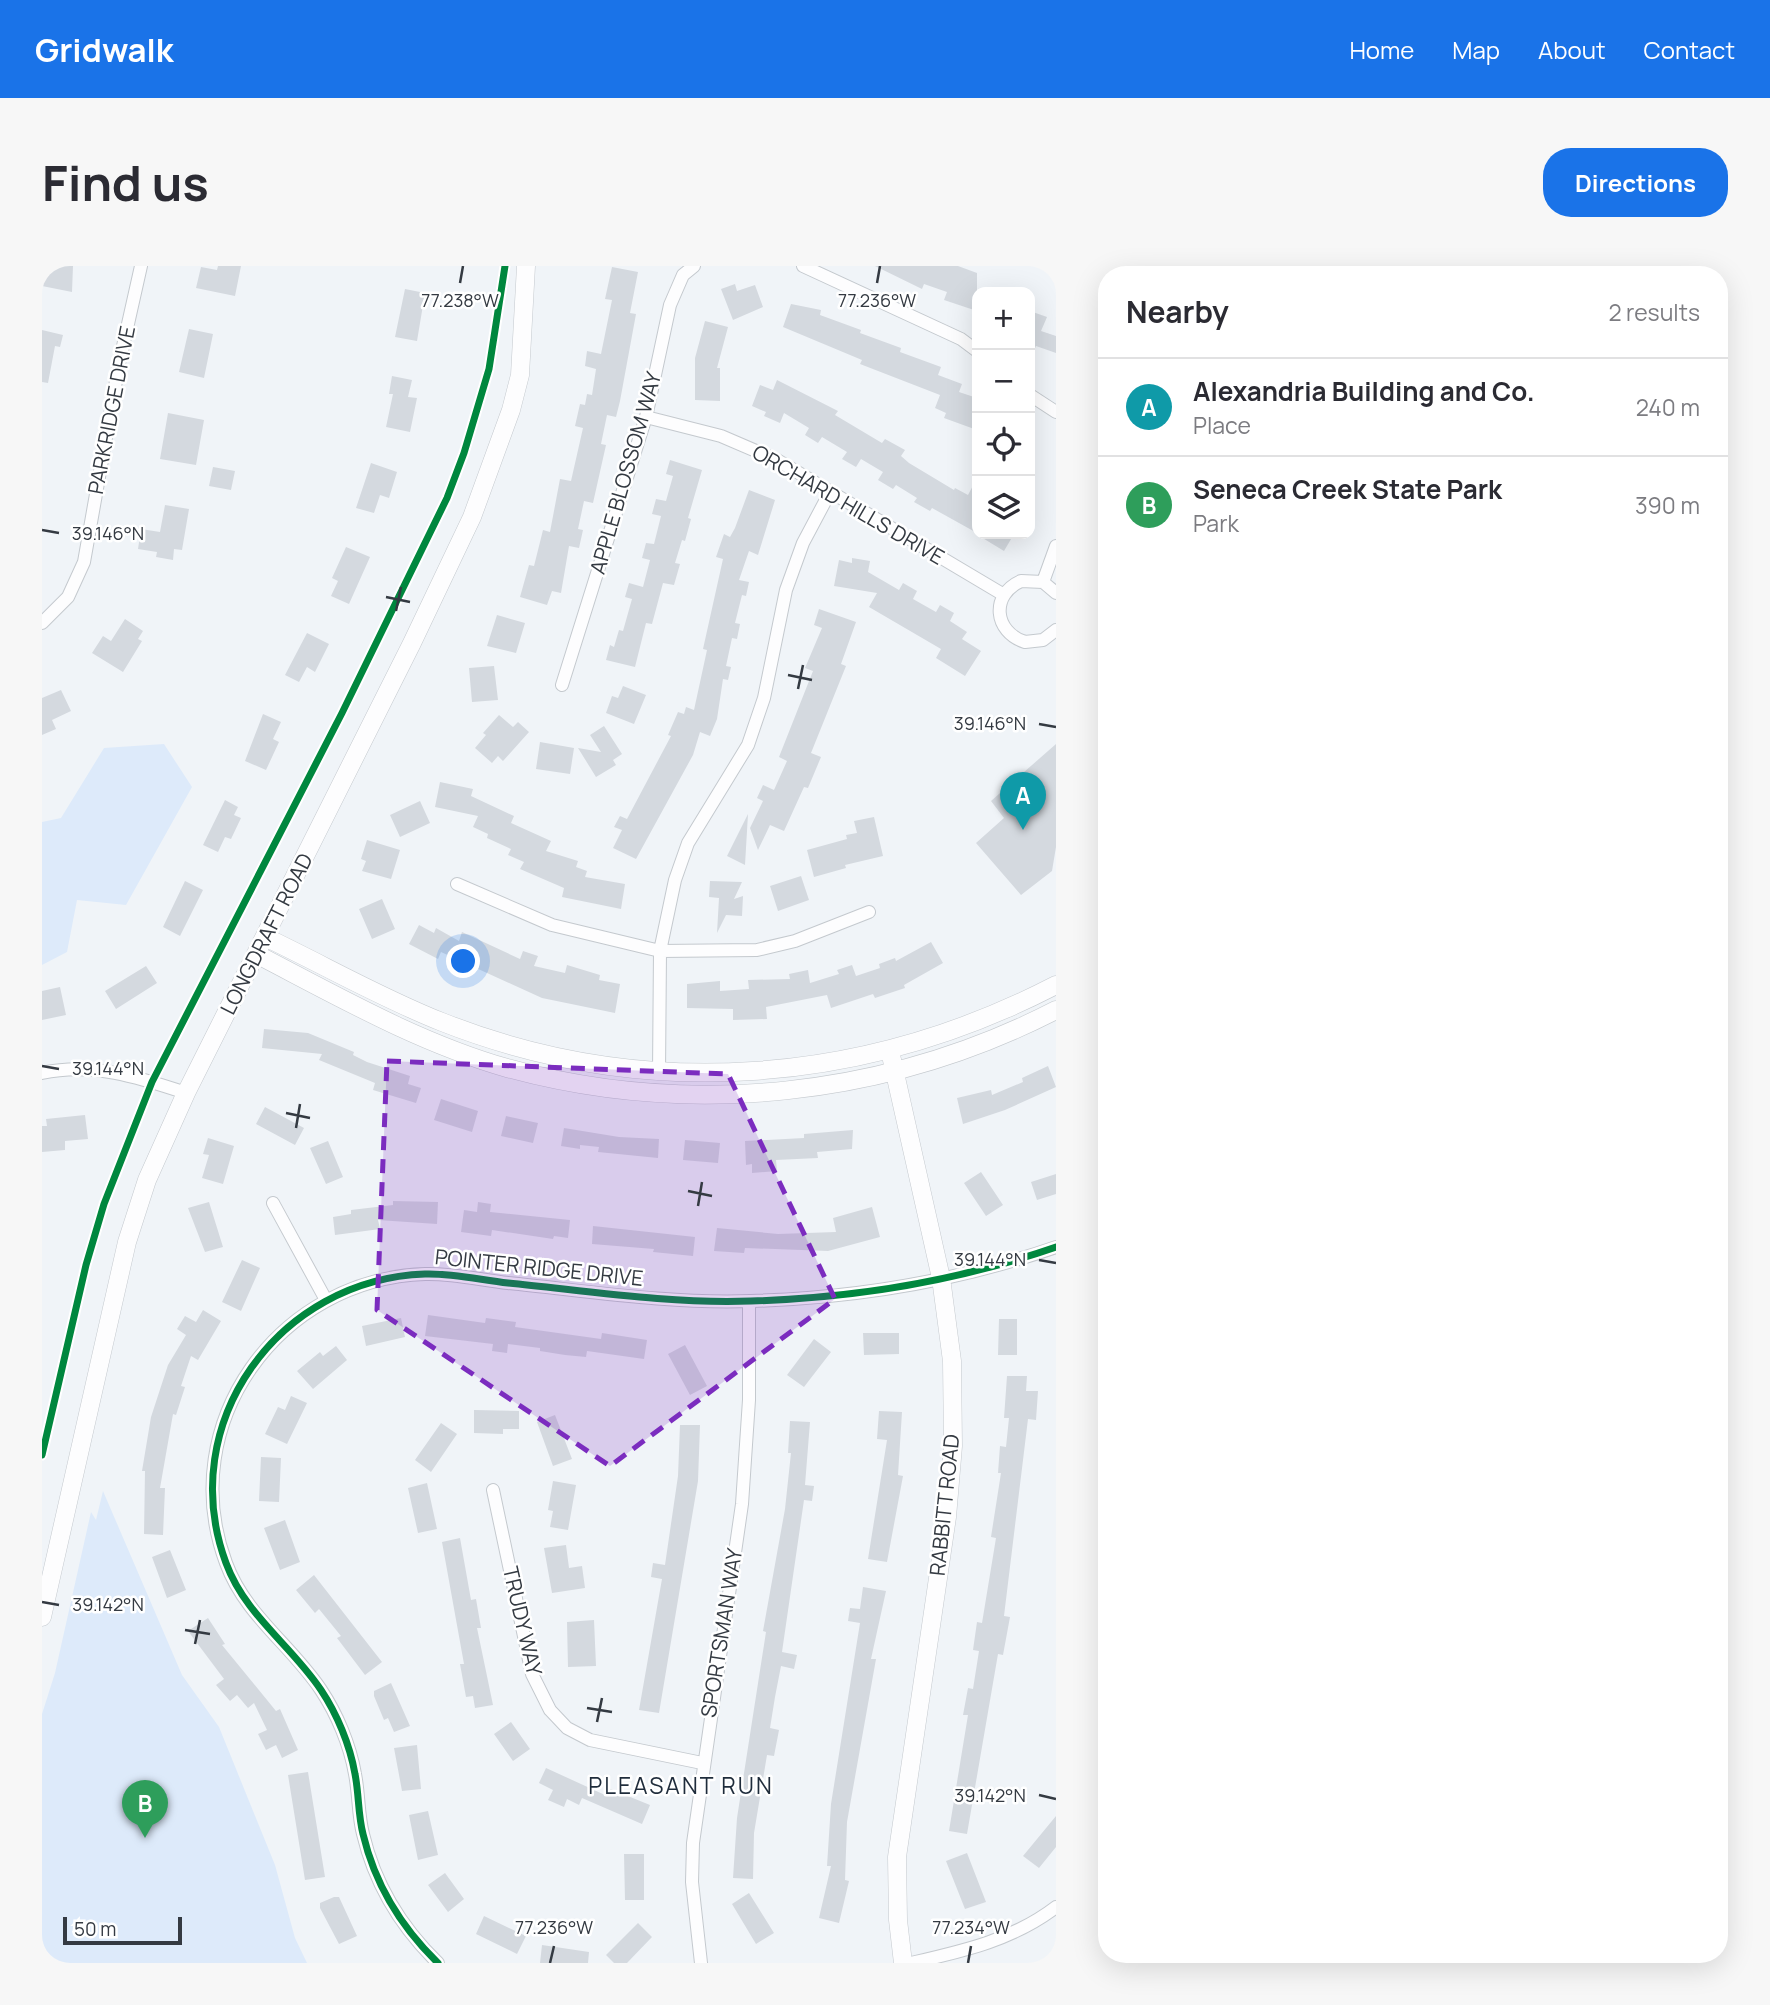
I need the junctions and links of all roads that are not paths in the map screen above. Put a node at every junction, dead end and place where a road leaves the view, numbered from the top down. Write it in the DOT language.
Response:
graph roads {
  1 [pos="141,266"];
  2 [pos="526,266"];
  3 [pos="694,266"];
  4 [pos="803,266"];
  5 [pos="976,350"];
  6 [pos="1035,398"];
  7 [pos="1056,412"];
  8 [pos="646,417"];
  9 [pos="829,494"];
  10 [pos="1056,546"];
  11 [pos="1043,582"];
  12 [pos="1056,593"];
  13 [pos="1004,595"];
  14 [pos="42,624"];
  15 [pos="1056,630"];
  16 [pos="562,685"];
  17 [pos="457,884"];
  18 [pos="869,912"];
  19 [pos="265,937"];
  20 [pos="660,951"];
  21 [pos="256,954"];
  22 [pos="1056,985"];
  23 [pos="1056,1010"];
  24 [pos="890,1051"];
  25 [pos="895,1072"];
  26 [pos="42,1073"];
  27 [pos="659,1073"];
  28 [pos="187,1093"];
  29 [pos="273,1203"];
  30 [pos="1056,1247"];
  31 [pos="941,1278"];
  32 [pos="326,1300"];
  33 [pos="749,1301"];
  34 [pos="493,1490"];
  35 [pos="42,1617"];
  36 [pos="702,1763"];
  37 [pos="1056,1907"];
  38 [pos="438,1963"];
  39 [pos="701,1963"];
  40 [pos="903,1963"];
  41 [pos="911,1963"];
  1 -- 14 [label="street, PARKRIDGE DRIVE"];
  2 -- 19 [label="street, LONGDRAFT ROAD"];
  3 -- 8 [label="street, APPLE BLOSSOM WAY"];
  4 -- 5 [label="street"];
  6 -- 7 [label="street"];
  8 -- 9 [label="street, ORCHARD HILLS DRIVE"];
  8 -- 16 [label="street, APPLE BLOSSOM WAY"];
  9 -- 13 [label="street, ORCHARD HILLS DRIVE"];
  9 -- 20 [label="street"];
  10 -- 11 [label="street"];
  11 -- 12 [label="street"];
  11 -- 13 [label="street"];
  13 -- 15 [label="street"];
  17 -- 20 [label="street"];
  18 -- 20 [label="street"];
  19 -- 21 [label="street, LONGDRAFT ROAD"];
  19 -- 27 [label="street"];
  20 -- 27 [label="street"];
  21 -- 25 [label="street"];
  21 -- 28 [label="street, LONGDRAFT ROAD"];
  22 -- 24 [label="street"];
  23 -- 25 [label="street"];
  24 -- 25 [label="street, RABBITT ROAD"];
  24 -- 27 [label="street"];
  25 -- 31 [label="street, RABBITT ROAD"];
  26 -- 28 [label="street"];
  28 -- 35 [label="street, LONGDRAFT ROAD"];
  29 -- 32 [label="street"];
  30 -- 31 [label="street, POINTER RIDGE DRIVE"];
  31 -- 33 [label="street, POINTER RIDGE DRIVE"];
  31 -- 40 [label="street, RABBITT ROAD"];
  32 -- 33 [label="street, POINTER RIDGE DRIVE"];
  32 -- 38 [label="street, POINTER RIDGE DRIVE"];
  33 -- 36 [label="street, SPORTSMAN WAY"];
  34 -- 36 [label="street, TRUDY WAY"];
  36 -- 39 [label="street, SPORTSMAN WAY"];
  37 -- 41 [label="street"];
}
